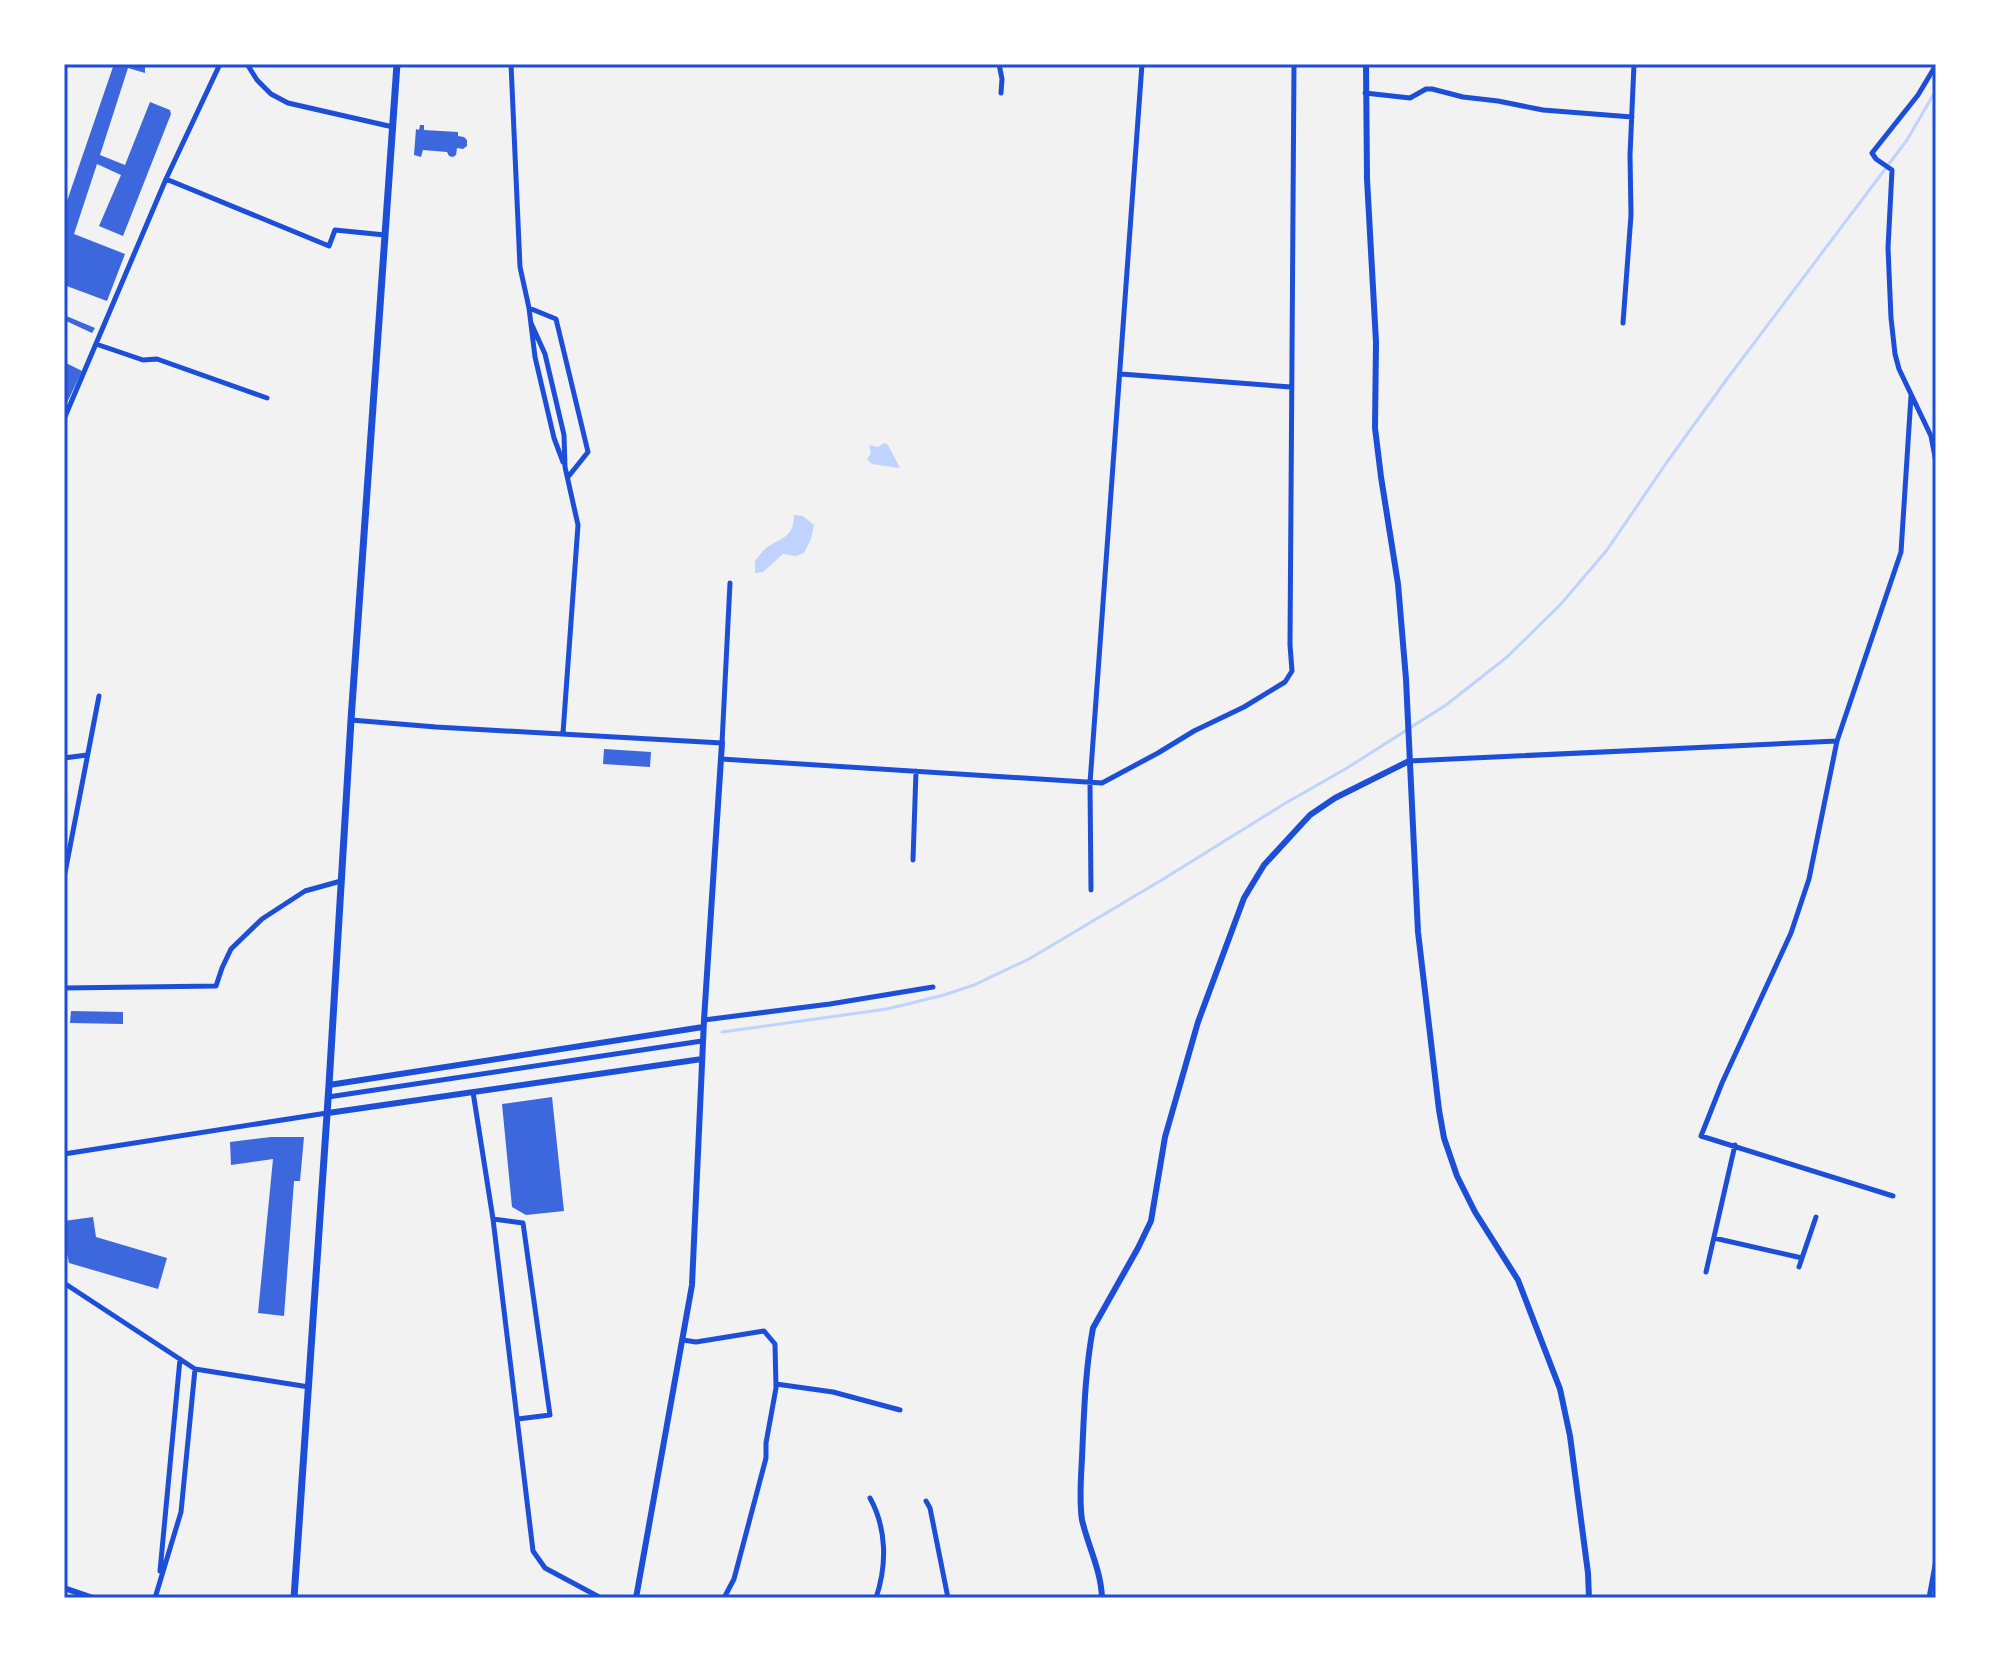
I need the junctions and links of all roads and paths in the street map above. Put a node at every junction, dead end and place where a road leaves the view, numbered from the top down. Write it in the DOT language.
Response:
graph roads {
  1 [pos="220,64"];
  2 [pos="247,64"];
  3 [pos="397,64"];
  4 [pos="511,64"];
  5 [pos="999,64"];
  6 [pos="1142,64"];
  7 [pos="1294,64"];
  8 [pos="1366,64"];
  9 [pos="1634,64"];
  10 [pos="1936,65"];
  11 [pos="1001,93"];
  12 [pos="1365,93"];
  13 [pos="1632,117"];
  14 [pos="393,127"];
  15 [pos="166,179"];
  16 [pos="385,235"];
  17 [pos="529,308"];
  18 [pos="531,323"];
  19 [pos="1623,323"];
  20 [pos="96,344"];
  21 [pos="1121,374"];
  22 [pos="1292,388"];
  23 [pos="1911,396"];
  24 [pos="267,398"];
  25 [pos="64,419"];
  26 [pos="1936,462"];
  27 [pos="565,467"];
  28 [pos="568,478"];
  29 [pos="730,583"];
  30 [pos="99,696"];
  31 [pos="351,720"];
  32 [pos="563,733"];
  33 [pos="1837,741"];
  34 [pos="722,743"];
  35 [pos="87,755"];
  36 [pos="64,758"];
  37 [pos="721,759"];
  38 [pos="1409,761"];
  39 [pos="916,771"];
  40 [pos="1090,783"];
  41 [pos="913,860"];
  42 [pos="66,861"];
  43 [pos="64,878"];
  44 [pos="341,881"];
  45 [pos="1091,890"];
  46 [pos="933,987"];
  47 [pos="64,988"];
  48 [pos="703,1024"];
  49 [pos="702,1041"];
  50 [pos="702,1059"];
  51 [pos="329,1085"];
  52 [pos="473,1091"];
  53 [pos="328,1097"];
  54 [pos="328,1113"];
  55 [pos="1735,1145"];
  56 [pos="64,1154"];
  57 [pos="1893,1196"];
  58 [pos="1816,1217"];
  59 [pos="493,1219"];
  60 [pos="1714,1238"];
  61 [pos="1802,1258"];
  62 [pos="1799,1267"];
  63 [pos="1706,1272"];
  64 [pos="64,1283"];
  65 [pos="683,1340"];
  66 [pos="180,1359"];
  67 [pos="195,1369"];
  68 [pos="776,1384"];
  69 [pos="309,1387"];
  70 [pos="900,1410"];
  71 [pos="518,1419"];
  72 [pos="870,1498"];
  73 [pos="926,1501"];
  74 [pos="1936,1560"];
  75 [pos="159,1584"];
  76 [pos="64,1588"];
  77 [pos="93,1598"];
  78 [pos="155,1598"];
  79 [pos="294,1598"];
  80 [pos="601,1598"];
  81 [pos="636,1598"];
  82 [pos="724,1598"];
  83 [pos="876,1598"];
  84 [pos="948,1598"];
  85 [pos="1102,1598"];
  86 [pos="1589,1598"];
  87 [pos="1929,1598"];
  1 -- 15 [label="street"];
  2 -- 14 [label="street"];
  3 -- 14 [label="main road"];
  4 -- 17 [label="street"];
  5 -- 11 [label="street"];
  6 -- 21 [label="street"];
  7 -- 22 [label="street"];
  8 -- 12 [label="street"];
  9 -- 13 [label="street"];
  10 -- 23 [label="street"];
  12 -- 13 [label="street"];
  12 -- 38 [label="street"];
  13 -- 19 [label="street"];
  14 -- 16 [label="main road"];
  15 -- 16 [label="street"];
  15 -- 20 [label="street"];
  16 -- 31 [label="main road"];
  17 -- 18 [label="street"];
  17 -- 28 [label="street"];
  18 -- 27 [label="street"];
  18 -- 27 [label="street"];
  20 -- 24 [label="street"];
  20 -- 25 [label="street"];
  21 -- 22 [label="street"];
  21 -- 40 [label="street"];
  22 -- 40 [label="street"];
  23 -- 26 [label="street"];
  23 -- 33 [label="street"];
  27 -- 28 [label="street"];
  28 -- 32 [label="street"];
  29 -- 34 [label="street"];
  30 -- 35 [label="street"];
  31 -- 32 [label="street"];
  31 -- 44 [label="main road"];
  32 -- 34 [label="street"];
  33 -- 38 [label="street"];
  33 -- 55 [label="street"];
  34 -- 37 [label="street"];
  35 -- 36 [label="street"];
  35 -- 42 [label="street"];
  37 -- 39 [label="street"];
  37 -- 48 [label="street"];
  38 -- 85 [label="street"];
  38 -- 86 [label="street"];
  39 -- 40 [label="street"];
  39 -- 41 [label="street"];
  40 -- 45 [label="street"];
  42 -- 43 [label="street"];
  44 -- 47 [label="street"];
  44 -- 51 [label="main road"];
  46 -- 48 [label="street"];
  48 -- 49 [label="street"];
  48 -- 51 [label="street"];
  49 -- 50 [label="street"];
  49 -- 53 [label="street"];
  50 -- 52 [label="street"];
  50 -- 65 [label="street"];
  51 -- 53 [label="main road"];
  52 -- 54 [label="street"];
  52 -- 59 [label="street"];
  53 -- 54 [label="main road"];
  54 -- 56 [label="street"];
  54 -- 69 [label="main road"];
  55 -- 57 [label="street"];
  55 -- 60 [label="street"];
  58 -- 61 [label="street"];
  59 -- 71 [label="street"];
  59 -- 71 [label="street"];
  60 -- 61 [label="street"];
  60 -- 63 [label="street"];
  61 -- 62 [label="street"];
  64 -- 66 [label="street"];
  65 -- 68 [label="street"];
  65 -- 81 [label="street"];
  66 -- 67 [label="street"];
  66 -- 75 [label="street"];
  67 -- 69 [label="street"];
  67 -- 75 [label="street"];
  68 -- 70 [label="street"];
  68 -- 82 [label="street"];
  69 -- 79 [label="main road"];
  71 -- 80 [label="street"];
  72 -- 83 [label="street"];
  73 -- 84 [label="street"];
  74 -- 87 [label="street"];
  75 -- 78 [label="street"];
  76 -- 77 [label="street"];
}
